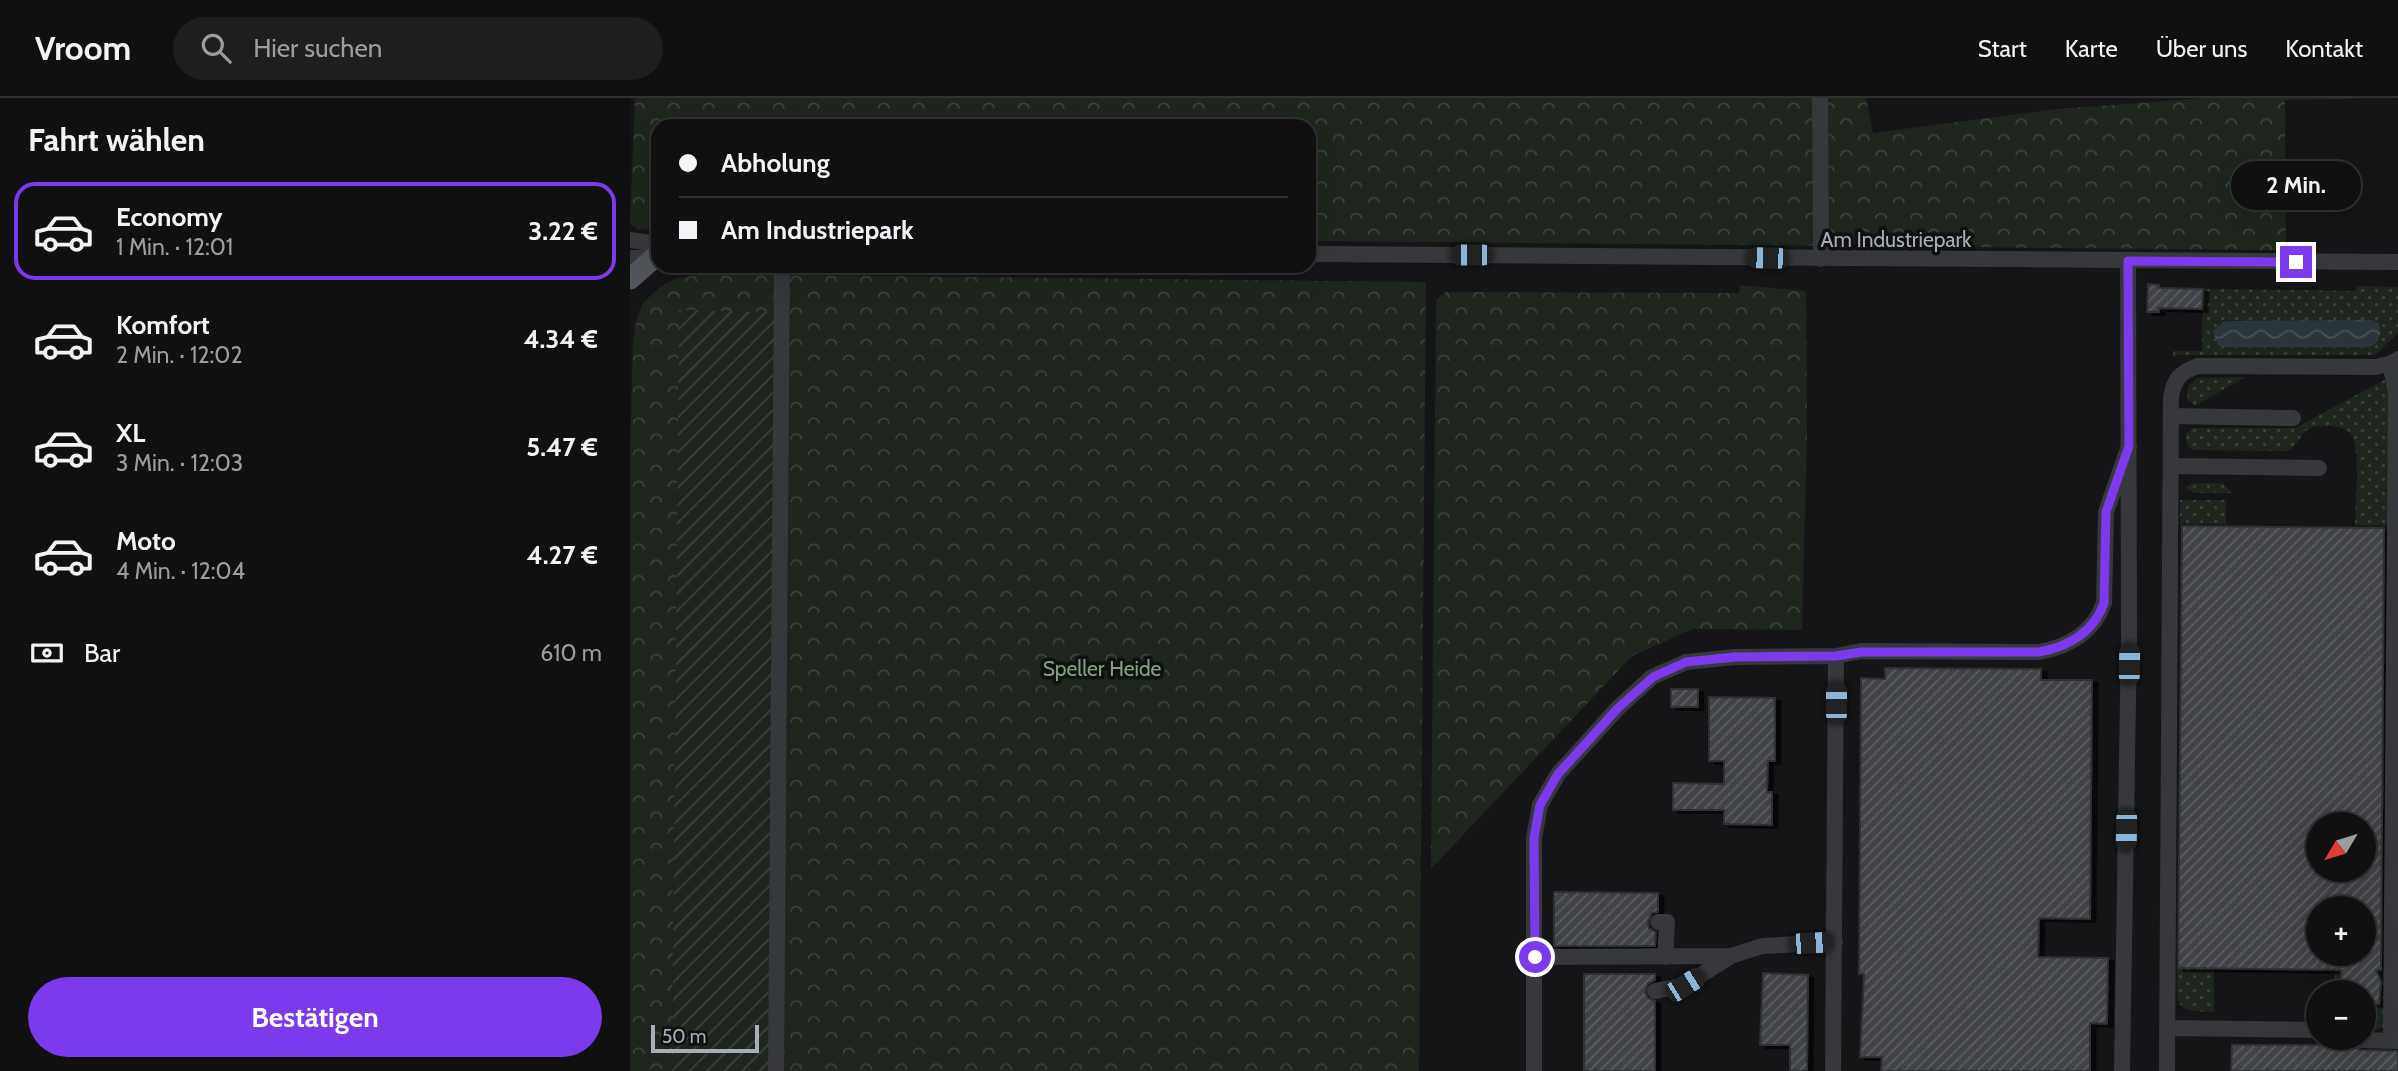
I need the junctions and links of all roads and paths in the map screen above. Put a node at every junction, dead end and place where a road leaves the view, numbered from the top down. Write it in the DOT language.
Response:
graph roads {
  1 [pos="1820,98"];
  2 [pos="630,240"];
  3 [pos="651,249"];
  4 [pos="651,253"];
  5 [pos="1316,254"];
  6 [pos="630,258"];
  7 [pos="651,258"];
  8 [pos="1821,259"];
  9 [pos="2128,261"];
  10 [pos="2398,262"];
  11 [pos="782,273"];
  12 [pos="630,279"];
  13 [pos="2394,361"];
  14 [pos="2171,416"];
  15 [pos="2292,418"];
  16 [pos="2129,446"];
  17 [pos="2171,466"];
  18 [pos="2319,468"];
  19 [pos="1836,656"];
  20 [pos="1658,922"];
  21 [pos="1835,942"];
  22 [pos="1731,956"];
  23 [pos="1535,957"];
  24 [pos="1665,957"];
  25 [pos="1655,991"];
  26 [pos="2167,1028"];
  27 [pos="2306,1030"];
  28 [pos="2376,1040"];
  29 [pos="2395,1041"];
  30 [pos="776,1071"];
  31 [pos="1534,1071"];
  32 [pos="1833,1071"];
  33 [pos="2122,1071"];
  34 [pos="2166,1071"];
  1 -- 8 [label="street"];
  2 -- 3 [label="street"];
  4 -- 6 [label="street"];
  5 -- 8 [label="street, Am Industriepark"];
  7 -- 12 [label="main road"];
  8 -- 9 [label="street, Am Industriepark"];
  9 -- 10 [label="street, Am Industriepark"];
  9 -- 16 [label="street"];
  11 -- 30 [label="street"];
  13 -- 14 [label="street"];
  13 -- 29 [label="street"];
  14 -- 15 [label="street"];
  14 -- 17 [label="street"];
  16 -- 19 [label="street"];
  16 -- 33 [label="street"];
  17 -- 18 [label="street"];
  17 -- 26 [label="street"];
  19 -- 21 [label="street"];
  19 -- 23 [label="street"];
  20 -- 24 [label="street"];
  21 -- 22 [label="street"];
  21 -- 32 [label="street"];
  22 -- 24 [label="street"];
  22 -- 25 [label="street"];
  23 -- 24 [label="street"];
  23 -- 31 [label="street"];
  26 -- 27 [label="street"];
  26 -- 34 [label="street"];
  28 -- 29 [label="street"];
}
